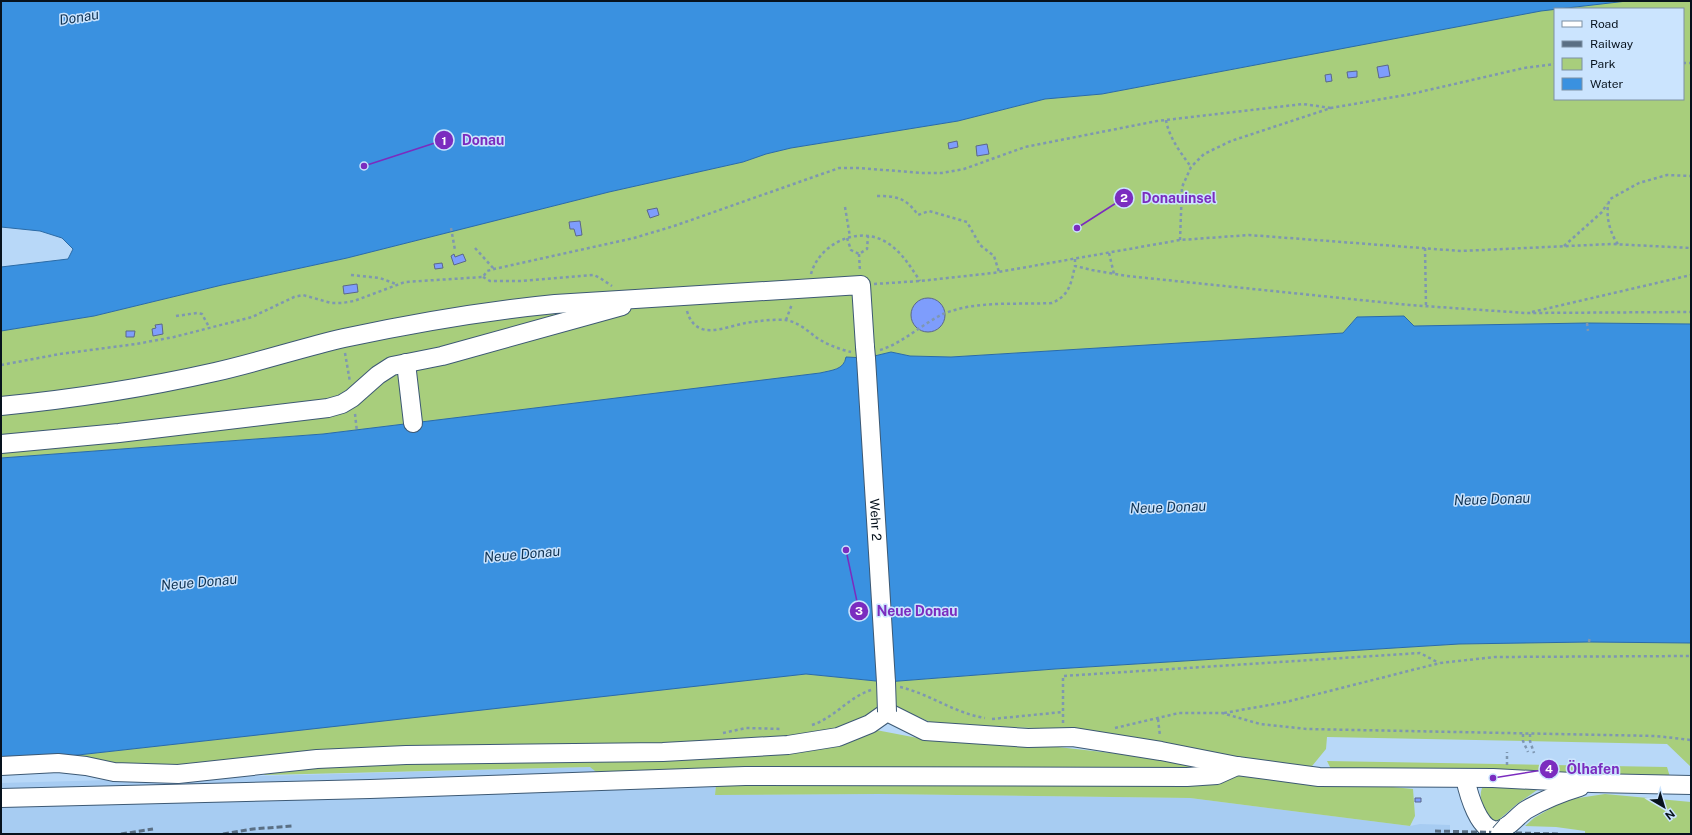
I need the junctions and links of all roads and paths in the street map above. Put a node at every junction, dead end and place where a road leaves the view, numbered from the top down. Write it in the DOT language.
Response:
graph roads {
  1 [pos="1554,64"];
  2 [pos="1331,108"];
  3 [pos="1166,120"];
  4 [pos="1191,167"];
  5 [pos="1691,176"];
  6 [pos="877,196"];
  7 [pos="1608,204"];
  8 [pos="844,207"];
  9 [pos="451,228"];
  10 [pos="868,236"];
  11 [pos="849,237"];
  12 [pos="1180,240"];
  13 [pos="1618,244"];
  14 [pos="1564,246"];
  15 [pos="475,248"];
  16 [pos="1425,248"];
  17 [pos="1691,248"];
  18 [pos="455,250"];
  19 [pos="1109,253"];
  20 [pos="859,254"];
  21 [pos="1075,259"];
  22 [pos="1075,266"];
  23 [pos="494,269"];
  24 [pos="999,272"];
  25 [pos="351,274"];
  26 [pos="1114,274"];
  27 [pos="1691,275"];
  28 [pos="482,277"];
  29 [pos="860,277"];
  30 [pos="920,281"];
  31 [pos="396,284"];
  32 [pos="807,288"];
  33 [pos="615,289"];
  34 [pos="685,296"];
  35 [pos="632,299"];
  36 [pos="1033,304"];
  37 [pos="1426,306"];
  38 [pos="790,309"];
  39 [pos="1691,312"];
  40 [pos="1526,313"];
  41 [pos="176,316"];
  42 [pos="786,320"];
  43 [pos="1587,323"];
  44 [pos="209,327"];
  45 [pos="703,329"];
  46 [pos="1588,331"];
  47 [pos="346,358"];
  48 [pos="406,363"];
  49 [pos="1,365"];
  50 [pos="351,389"];
  51 [pos="1,406"];
  52 [pos="354,411"];
  53 [pos="413,423"];
  54 [pos="358,432"];
  55 [pos="1,444"];
  56 [pos="1590,636"];
  57 [pos="1589,642"];
  58 [pos="1691,656"];
  59 [pos="1440,663"];
  60 [pos="1063,709"];
  61 [pos="888,712"];
  62 [pos="1222,713"];
  63 [pos="1112,729"];
  64 [pos="1523,734"];
  65 [pos="1530,734"];
  66 [pos="1691,740"];
  67 [pos="1507,752"];
  68 [pos="1528,752"];
  69 [pos="1534,753"];
  70 [pos="1507,760"];
  71 [pos="1,766"];
  72 [pos="1237,766"];
  73 [pos="1465,778"];
  74 [pos="1592,783"];
  75 [pos="1691,785"];
  76 [pos="1,798"];
  77 [pos="1504,830"];
  1 -- 2 [label="path"];
  2 -- 3 [label="path"];
  2 -- 4 [label="path"];
  3 -- 4 [label="path"];
  3 -- 23 [label="path"];
  4 -- 12 [label="path"];
  5 -- 7 [label="path"];
  6 -- 24 [label="path"];
  7 -- 13 [label="path"];
  7 -- 14 [label="path"];
  8 -- 11 [label="path"];
  9 -- 18 [label="path"];
  10 -- 11 [label="path"];
  10 -- 20 [label="path"];
  10 -- 30 [label="path"];
  11 -- 20 [label="path"];
  11 -- 32 [label="path"];
  12 -- 16 [label="path"];
  12 -- 19 [label="path"];
  13 -- 14 [label="path"];
  13 -- 17 [label="path"];
  14 -- 16 [label="path"];
  15 -- 23 [label="path"];
  16 -- 37 [label="path"];
  19 -- 21 [label="path"];
  19 -- 26 [label="path"];
  20 -- 29 [label="path"];
  21 -- 22 [label="path"];
  21 -- 24 [label="path"];
  22 -- 26 [label="path"];
  22 -- 36 [label="path"];
  23 -- 28 [label="path"];
  24 -- 30 [label="path"];
  25 -- 31 [label="path"];
  26 -- 37 [label="path"];
  27 -- 40 [label="path"];
  28 -- 31 [label="path"];
  28 -- 33 [label="path"];
  29 -- 30 [label="path"];
  29 -- 32 [label="street"];
  29 -- 61 [label="street, Wehr 2, bridge"];
  31 -- 44 [label="path"];
  32 -- 34 [label="street"];
  34 -- 35 [label="street"];
  34 -- 45 [label="path"];
  35 -- 48 [label="street"];
  35 -- 51 [label="street"];
  37 -- 40 [label="path"];
  38 -- 42 [label="path"];
  39 -- 40 [label="path"];
  41 -- 44 [label="path"];
  43 -- 46 [label="path"];
  44 -- 49 [label="path"];
  47 -- 50 [label="path"];
  48 -- 53 [label="street"];
  48 -- 55 [label="street"];
  52 -- 54 [label="path"];
  56 -- 57 [label="path"];
  58 -- 59 [label="path"];
  59 -- 60 [label="path"];
  59 -- 62 [label="path"];
  61 -- 71 [label="street"];
  61 -- 72 [label="street"];
  62 -- 63 [label="path"];
  62 -- 64 [label="path"];
  64 -- 65 [label="path"];
  64 -- 68 [label="path"];
  65 -- 66 [label="path"];
  65 -- 69 [label="path"];
  67 -- 70 [label="path"];
  72 -- 73 [label="street"];
  72 -- 76 [label="street"];
  73 -- 74 [label="street"];
  73 -- 77 [label="street"];
  74 -- 75 [label="street"];
  74 -- 77 [label="street"];
}
